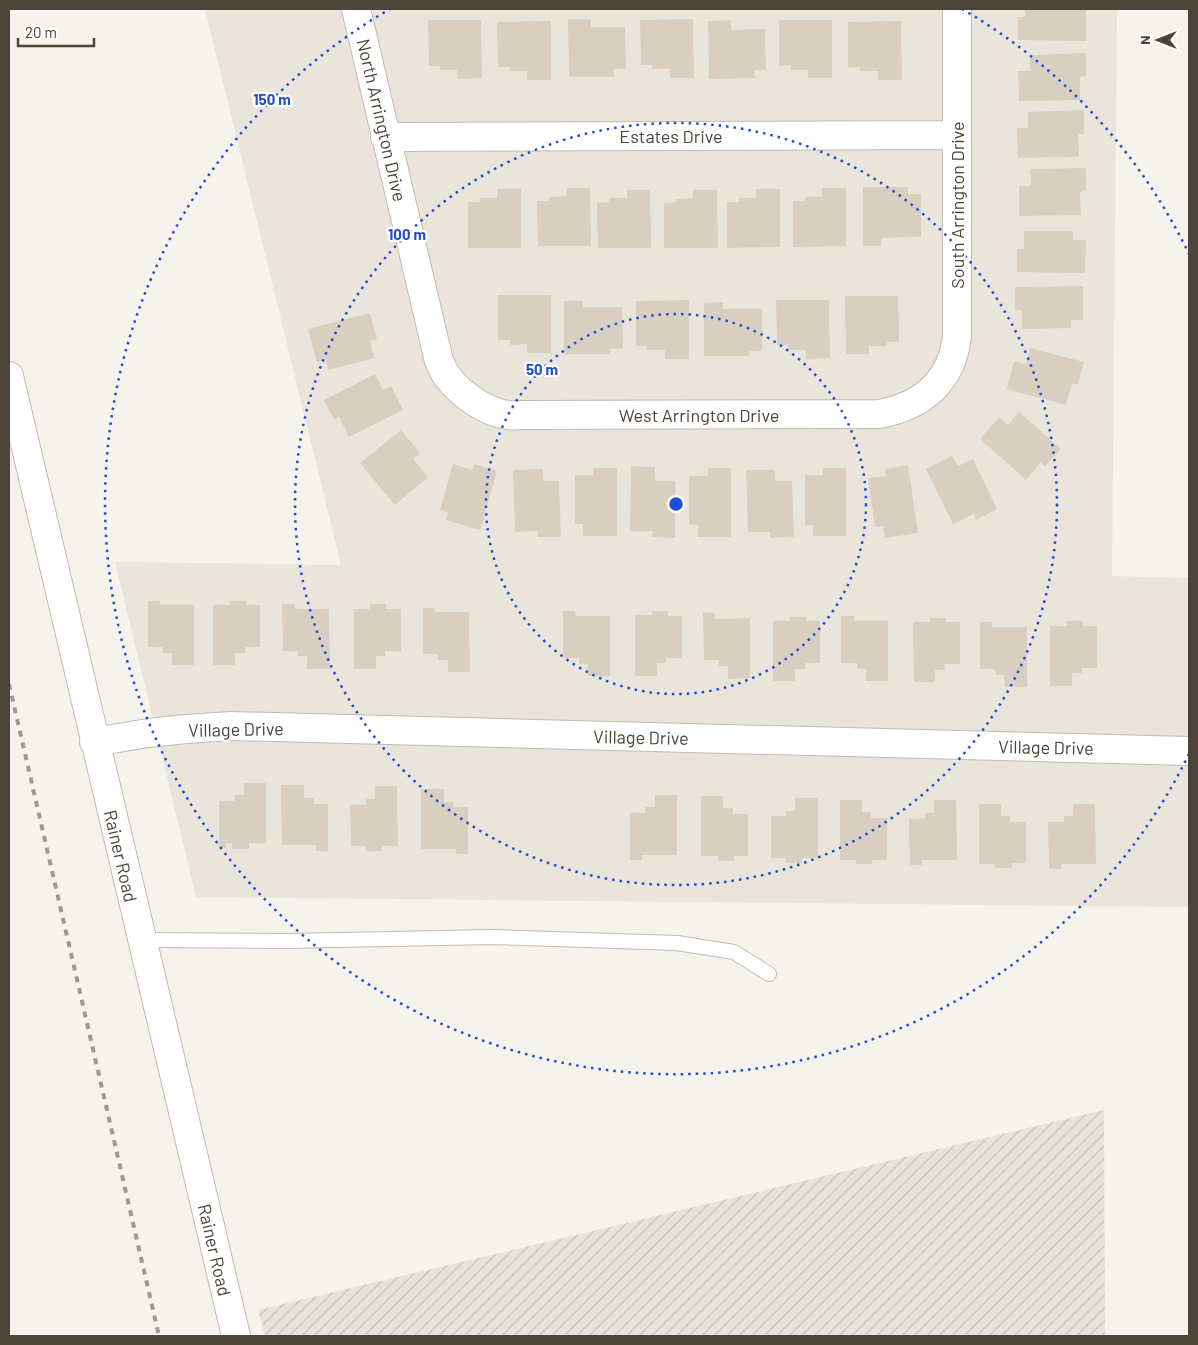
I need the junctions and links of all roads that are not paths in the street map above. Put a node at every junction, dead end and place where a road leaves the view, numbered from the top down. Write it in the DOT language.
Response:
graph roads {
  1 [pos="356,9"];
  2 [pos="957,9"];
  3 [pos="957,135"];
  4 [pos="385,138"];
  5 [pos="9,376"];
  6 [pos="930,393"];
  7 [pos="467,396"];
  8 [pos="94,742"];
  9 [pos="1189,751"];
  10 [pos="141,940"];
  11 [pos="770,974"];
  12 [pos="236,1336"];
  1 -- 4 [label="street, North Arrington Drive"];
  2 -- 3 [label="street, South Arrington Drive"];
  3 -- 4 [label="street, Estates Drive"];
  3 -- 6 [label="street, South Arrington Drive"];
  4 -- 7 [label="street, North Arrington Drive"];
  5 -- 8 [label="street, Rainer Road"];
  6 -- 7 [label="street, West Arrington Drive"];
  8 -- 9 [label="street, Village Drive"];
  8 -- 10 [label="street, Rainer Road"];
  10 -- 11 [label="lane"];
  10 -- 12 [label="street, Rainer Road"];
}
